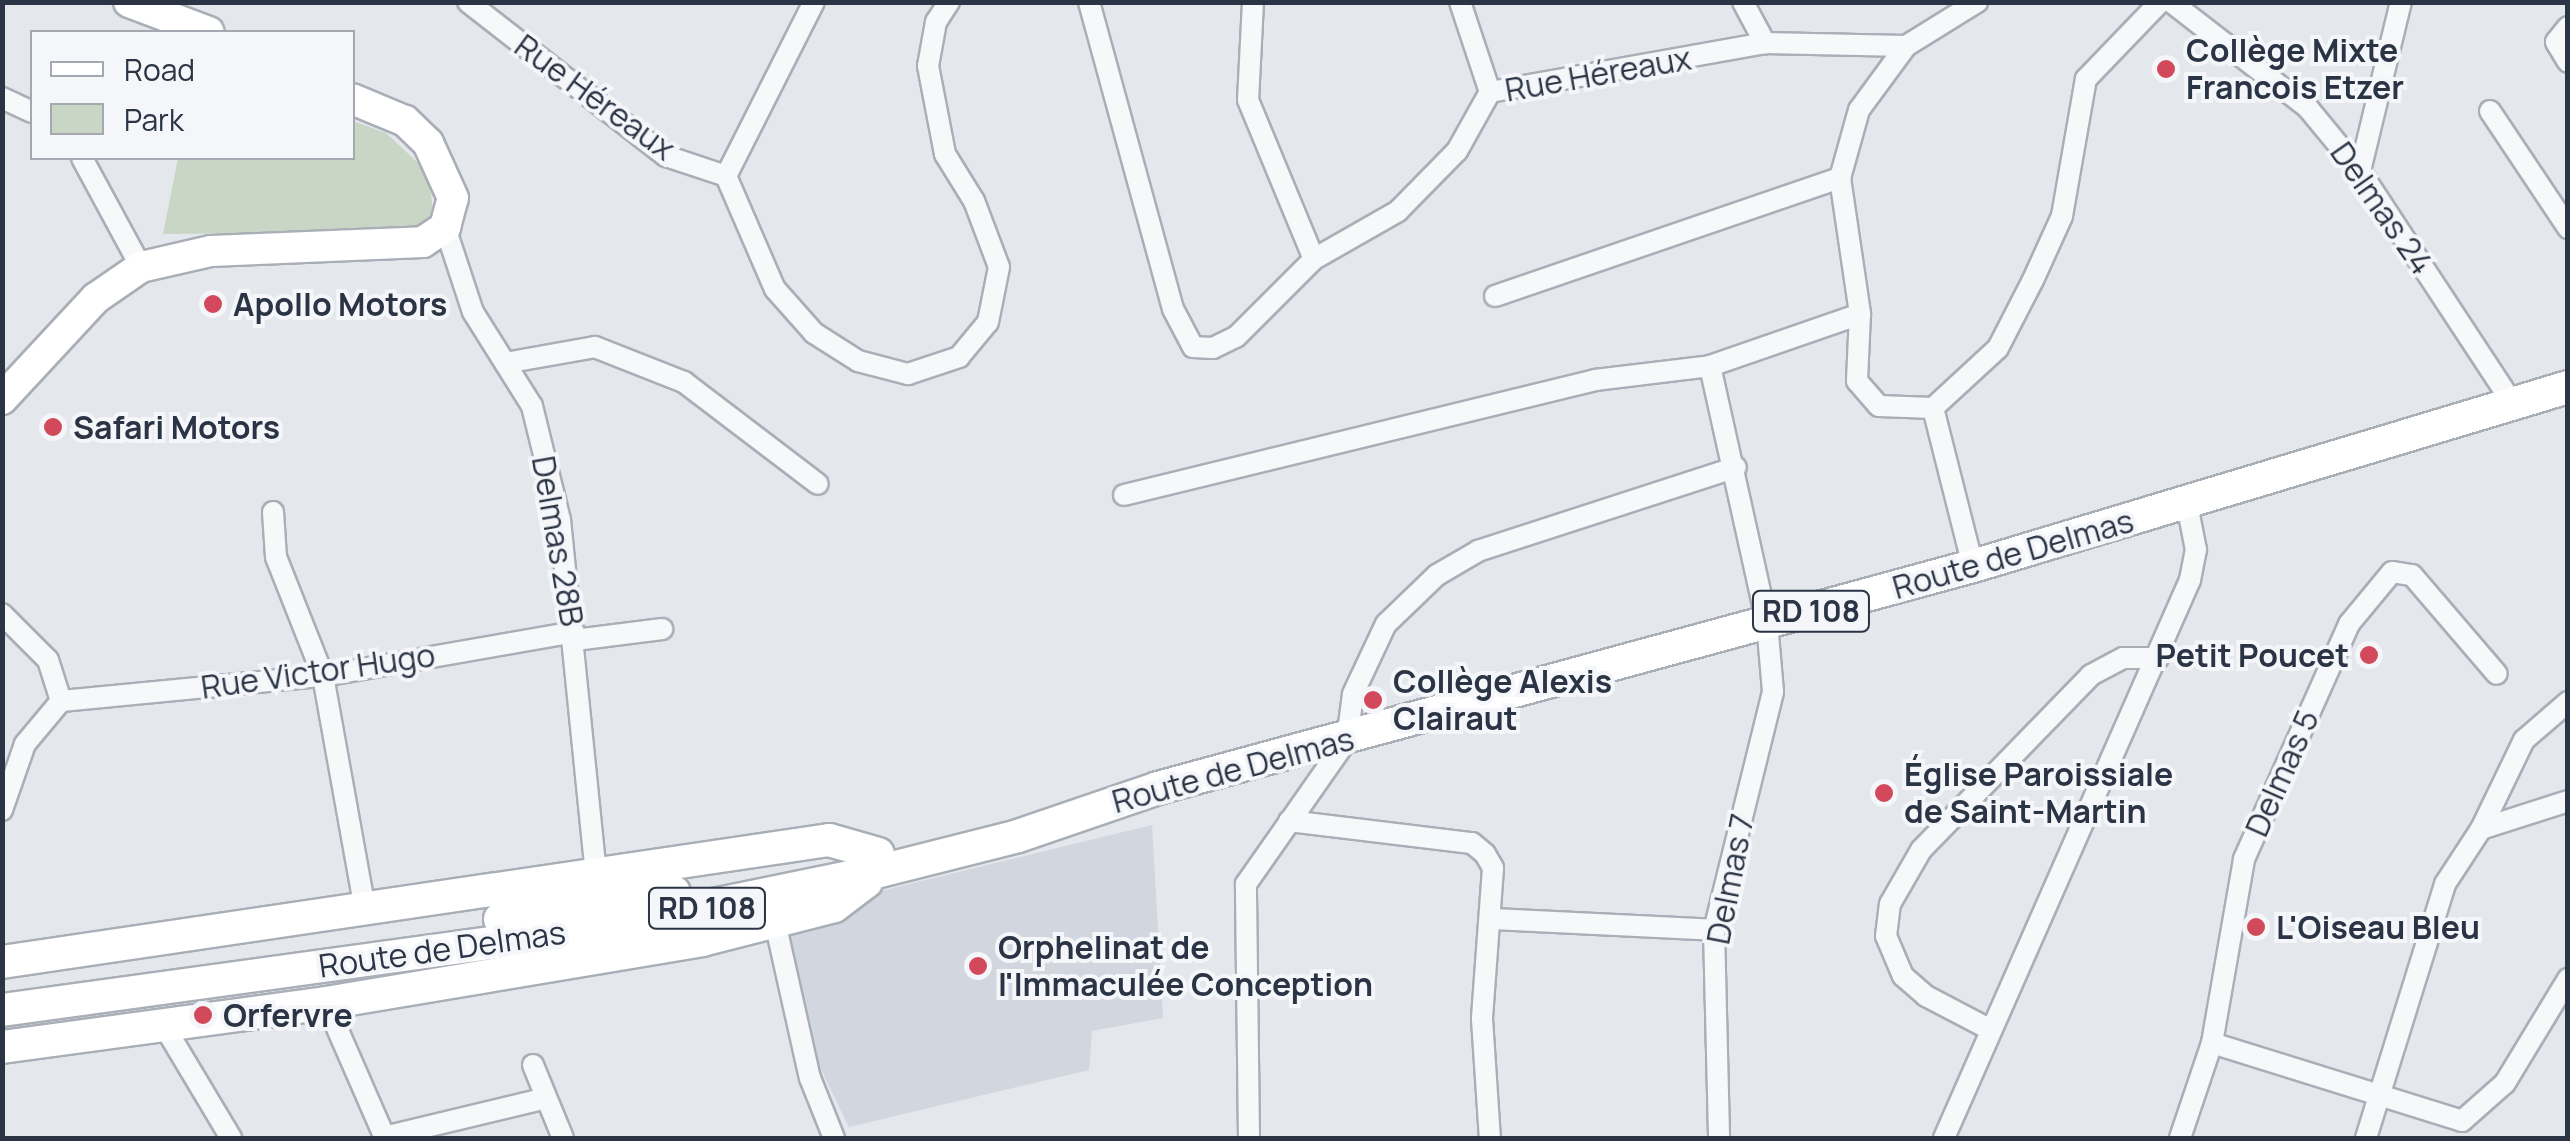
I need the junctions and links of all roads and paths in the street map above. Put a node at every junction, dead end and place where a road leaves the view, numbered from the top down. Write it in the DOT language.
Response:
graph roads {
  1 [pos="129,2"];
  2 [pos="468,2"];
  3 [pos="814,2"];
  4 [pos="949,2"];
  5 [pos="1089,2"];
  6 [pos="1253,2"];
  7 [pos="1460,2"];
  8 [pos="1743,2"];
  9 [pos="1977,2"];
  10 [pos="2160,2"];
  11 [pos="2172,2"];
  12 [pos="2401,2"];
  13 [pos="204,30"];
  14 [pos="2562,35"];
  15 [pos="1765,43"];
  16 [pos="1906,46"];
  17 [pos="2568,62"];
  18 [pos="1490,92"];
  19 [pos="2,98"];
  20 [pos="355,100"];
  21 [pos="30,111"];
  22 [pos="2490,112"];
  23 [pos="83,160"];
  24 [pos="2360,171"];
  25 [pos="726,176"];
  26 [pos="1840,178"];
  27 [pos="445,227"];
  28 [pos="2568,228"];
  29 [pos="1314,259"];
  30 [pos="141,267"];
  31 [pos="1495,296"];
  32 [pos="1860,314"];
  33 [pos="505,364"];
  34 [pos="1710,366"];
  35 [pos="2568,388"];
  36 [pos="2,399"];
  37 [pos="2514,405"];
  38 [pos="1934,408"];
  39 [pos="1736,467"];
  40 [pos="818,484"];
  41 [pos="1124,494"];
  42 [pos="2187,504"];
  43 [pos="273,512"];
  44 [pos="1973,566"];
  45 [pos="2,614"];
  46 [pos="1767,624"];
  47 [pos="662,629"];
  48 [pos="574,636"];
  49 [pos="2158,658"];
  50 [pos="2497,674"];
  51 [pos="323,676"];
  52 [pos="61,702"];
  53 [pos="2568,702"];
  54 [pos="1347,740"];
  55 [pos="2568,801"];
  56 [pos="2,810"];
  57 [pos="1289,822"];
  58 [pos="2481,830"];
  59 [pos="879,862"];
  60 [pos="596,876"];
  61 [pos="1493,919"];
  62 [pos="775,922"];
  63 [pos="1714,930"];
  64 [pos="358,936"];
  65 [pos="2,962"];
  66 [pos="2568,978"];
  67 [pos="2,988"];
  68 [pos="326,1003"];
  69 [pos="2,1010"];
  70 [pos="164,1026"];
  71 [pos="1991,1030"];
  72 [pos="2212,1043"];
  73 [pos="2,1047"];
  74 [pos="532,1066"];
  75 [pos="2376,1098"];
  76 [pos="542,1099"];
  77 [pos="827,1137"];
  78 [pos="231,1138"];
  79 [pos="385,1138"];
  80 [pos="563,1138"];
  81 [pos="1250,1138"];
  82 [pos="1490,1138"];
  83 [pos="1719,1138"];
  84 [pos="1944,1138"];
  85 [pos="2180,1138"];
  86 [pos="2366,1138"];
  1 -- 13 [label="main road"];
  2 -- 25 [label="street, Rue Héreaux"];
  3 -- 25 [label="street"];
  4 -- 25 [label="street"];
  5 -- 29 [label="street, Rue Héreaux"];
  6 -- 29 [label="street"];
  7 -- 18 [label="street"];
  8 -- 15 [label="street"];
  9 -- 16 [label="street"];
  10 -- 38 [label="street"];
  11 -- 24 [label="street, Delmas 24"];
  12 -- 24 [label="street"];
  14 -- 17 [label="street"];
  15 -- 16 [label="street, Rue Héreaux"];
  15 -- 18 [label="street, Rue Héreaux"];
  16 -- 26 [label="street"];
  18 -- 29 [label="street, Rue Héreaux"];
  19 -- 21 [label="street"];
  20 -- 27 [label="main road"];
  22 -- 28 [label="street"];
  23 -- 30 [label="street"];
  24 -- 37 [label="street, Delmas 24"];
  26 -- 31 [label="street"];
  26 -- 32 [label="street"];
  27 -- 30 [label="main road"];
  27 -- 33 [label="street, Delmas 28B"];
  30 -- 36 [label="main road"];
  32 -- 34 [label="street"];
  32 -- 38 [label="street"];
  33 -- 40 [label="street"];
  33 -- 48 [label="street, Delmas 28B"];
  34 -- 39 [label="street, Delmas 7"];
  34 -- 41 [label="street"];
  35 -- 37 [label="main road, Route de Delmas / RD 108"];
  37 -- 42 [label="main road, Route de Delmas / RD 108"];
  38 -- 44 [label="street"];
  39 -- 46 [label="street, Delmas 7"];
  39 -- 54 [label="street"];
  42 -- 44 [label="main road, Route de Delmas / RD 108"];
  42 -- 49 [label="street"];
  43 -- 51 [label="street"];
  44 -- 46 [label="main road, Route de Delmas / RD 108"];
  45 -- 52 [label="street"];
  46 -- 54 [label="main road, Route de Delmas / RD 108"];
  46 -- 63 [label="street, Delmas 7"];
  47 -- 48 [label="street, Rue Victor Hugo"];
  48 -- 51 [label="street, Rue Victor Hugo"];
  48 -- 60 [label="street, Delmas 28B"];
  49 -- 71 [label="street"];
  49 -- 71 [label="street"];
  50 -- 72 [label="street, Delmas 5"];
  51 -- 52 [label="street, Rue Victor Hugo"];
  51 -- 64 [label="street"];
  52 -- 56 [label="street"];
  53 -- 58 [label="street"];
  54 -- 57 [label="street"];
  54 -- 59 [label="main road, Route de Delmas / RD 108"];
  55 -- 58 [label="street"];
  57 -- 61 [label="street"];
  57 -- 81 [label="street"];
  58 -- 75 [label="street"];
  59 -- 60 [label="main road"];
  59 -- 62 [label="main road"];
  59 -- 64 [label="main road, Route de Delmas / RD 108"];
  60 -- 64 [label="main road"];
  61 -- 63 [label="street"];
  61 -- 82 [label="street"];
  62 -- 68 [label="main road"];
  62 -- 77 [label="street"];
  63 -- 83 [label="street, Delmas 7"];
  64 -- 65 [label="main road"];
  64 -- 67 [label="main road, Route de Delmas / RD 108"];
  64 -- 69 [label="main road, Route de Delmas / RD 108"];
  66 -- 75 [label="street"];
  68 -- 70 [label="main road"];
  68 -- 79 [label="street"];
  70 -- 73 [label="main road"];
  70 -- 78 [label="street"];
  71 -- 84 [label="street"];
  72 -- 75 [label="street"];
  72 -- 85 [label="street, Delmas 5"];
  74 -- 76 [label="street"];
  75 -- 86 [label="street"];
  76 -- 79 [label="street"];
  76 -- 80 [label="street"];
}
